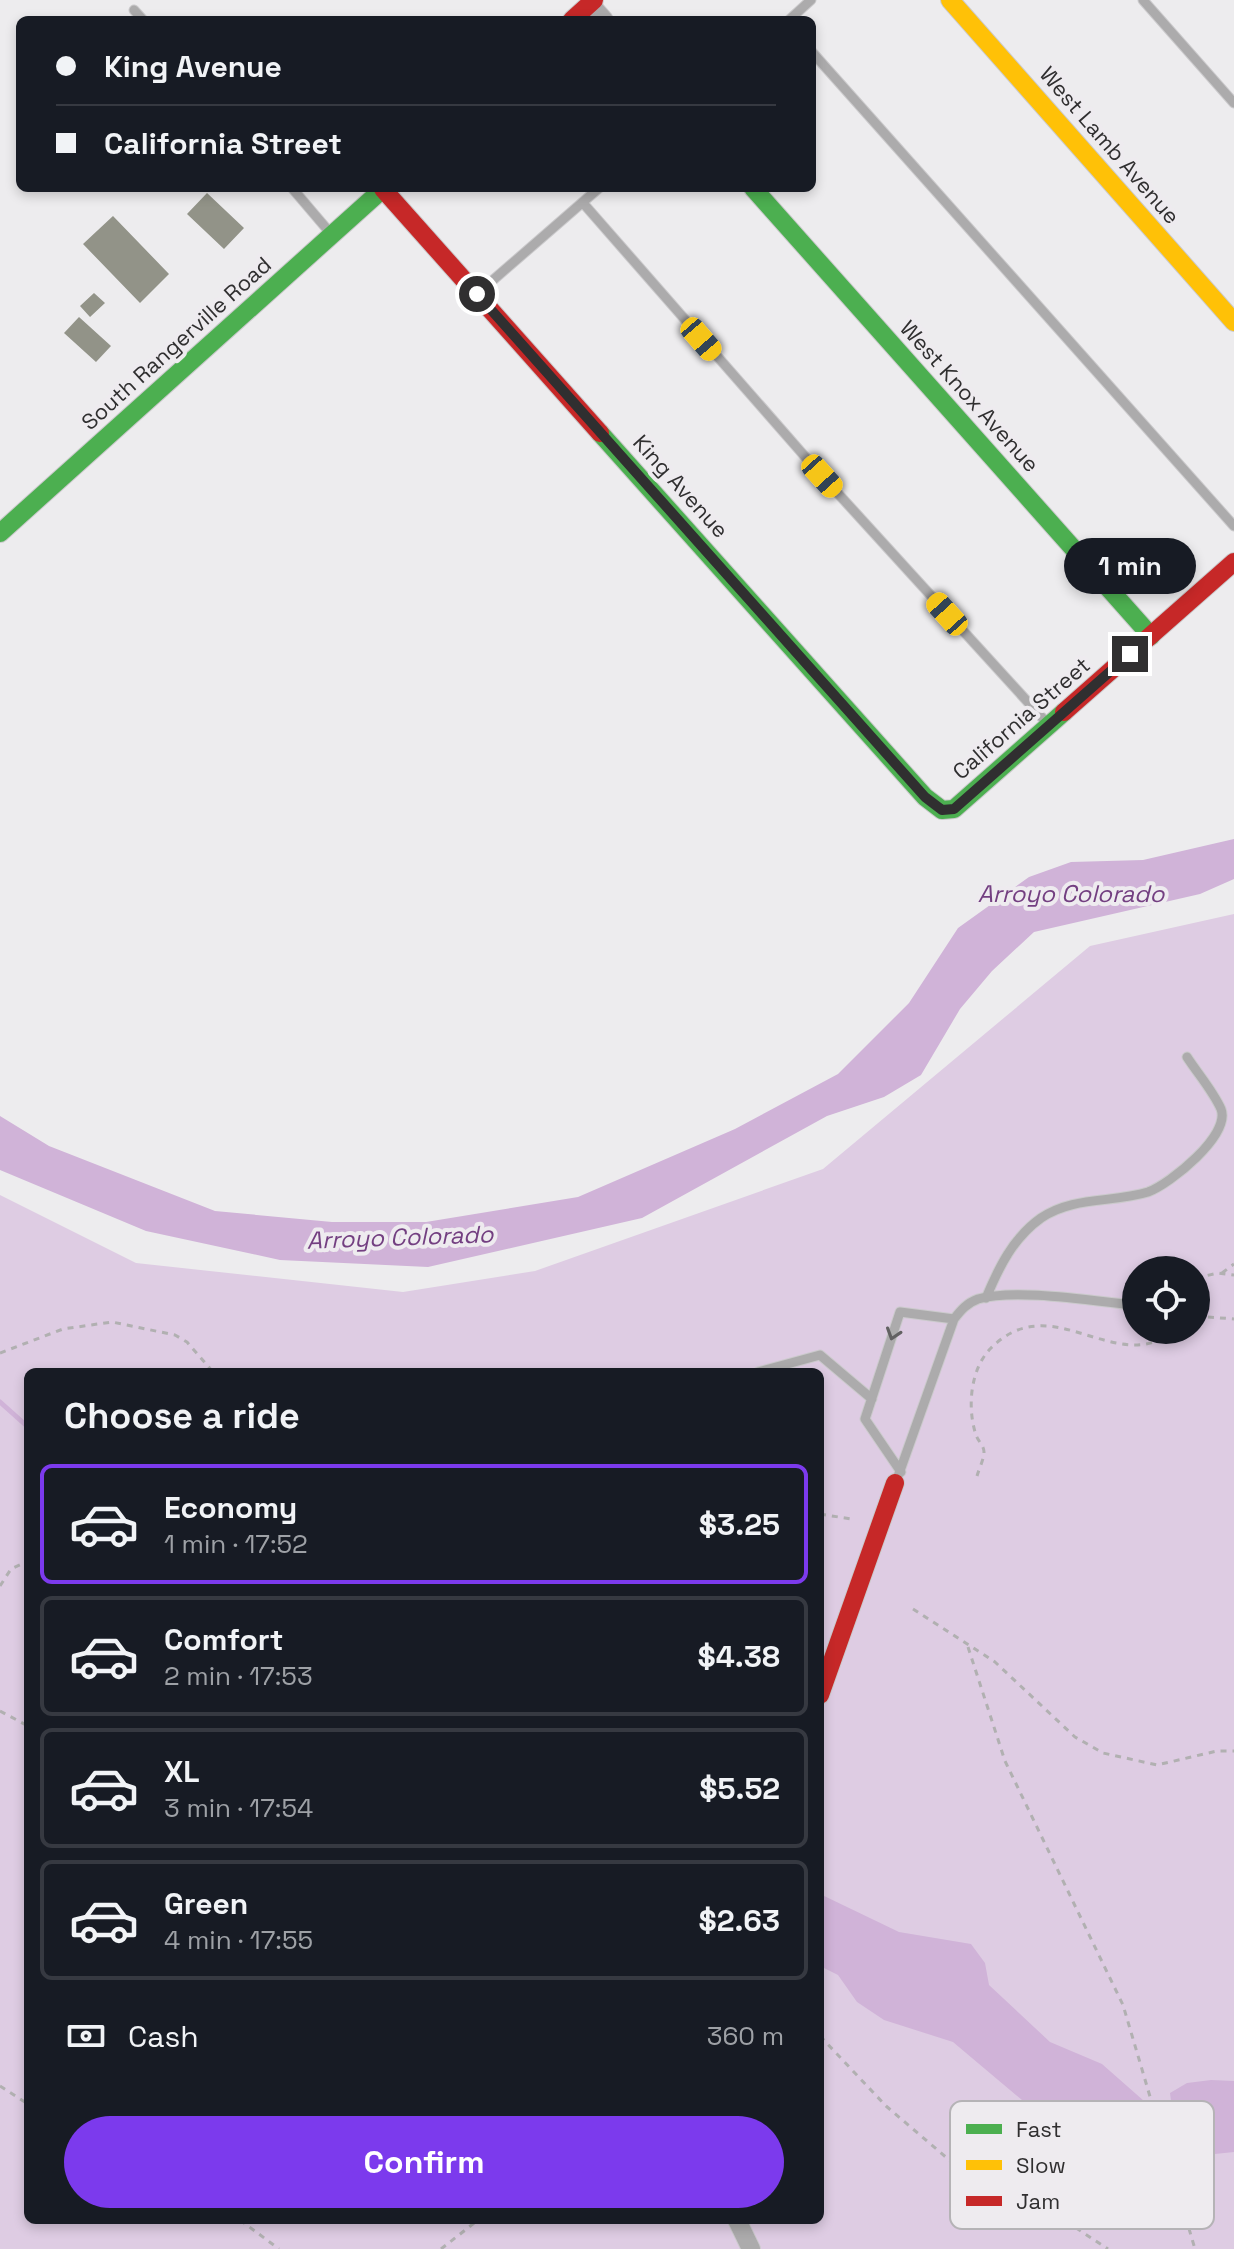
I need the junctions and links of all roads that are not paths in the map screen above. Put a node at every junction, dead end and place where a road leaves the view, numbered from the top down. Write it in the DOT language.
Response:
graph roads {
  1 [pos="811,0"];
  2 [pos="950,0"];
  3 [pos="1143,0"];
  4 [pos="592,2"];
  5 [pos="134,10"];
  6 [pos="139,16"];
  7 [pos="576,16"];
  8 [pos="793,16"];
  9 [pos="816,56"];
  10 [pos="1234,103"];
  11 [pos="295,192"];
  12 [pos="379,192"];
  13 [pos="387,192"];
  14 [pos="595,192"];
  15 [pos="757,192"];
  16 [pos="583,203"];
  17 [pos="332,235"];
  18 [pos="477,294"];
  19 [pos="1234,322"];
  20 [pos="1234,526"];
  21 [pos="0,533"];
  22 [pos="1234,562"];
  23 [pos="1151,636"];
  24 [pos="1049,725"];
  25 [pos="947,810"];
  26 [pos="1187,1057"];
  27 [pos="986,1298"];
  28 [pos="1122,1304"];
  29 [pos="954,1319"];
  30 [pos="773,1368"];
  31 [pos="872,1399"];
  32 [pos="898,1478"];
  33 [pos="824,1684"];
  34 [pos="739,2224"];
  35 [pos="751,2249"];
  1 -- 8 [label="lane"];
  2 -- 19 [label="street, West Lamb Avenue"];
  3 -- 10 [label="lane"];
  4 -- 7 [label="street"];
  5 -- 6 [label="lane"];
  9 -- 20 [label="lane"];
  11 -- 17 [label="lane"];
  12 -- 17 [label="street, South Rangerville Road"];
  13 -- 18 [label="street, King Avenue"];
  14 -- 16 [label="lane"];
  15 -- 23 [label="street, West Knox Avenue"];
  16 -- 18 [label="lane"];
  16 -- 24 [label="lane"];
  17 -- 21 [label="street, South Rangerville Road"];
  18 -- 25 [label="street, King Avenue"];
  22 -- 23 [label="street, California Street"];
  23 -- 24 [label="street, California Street"];
  24 -- 25 [label="street, California Street"];
  26 -- 27 [label="lane"];
  27 -- 28 [label="lane"];
  27 -- 29 [label="lane"];
  29 -- 31 [label="lane, one-way"];
  29 -- 32 [label="lane"];
  30 -- 31 [label="lane"];
  31 -- 32 [label="lane"];
  32 -- 33 [label="street"];
  34 -- 35 [label="street"];
}
